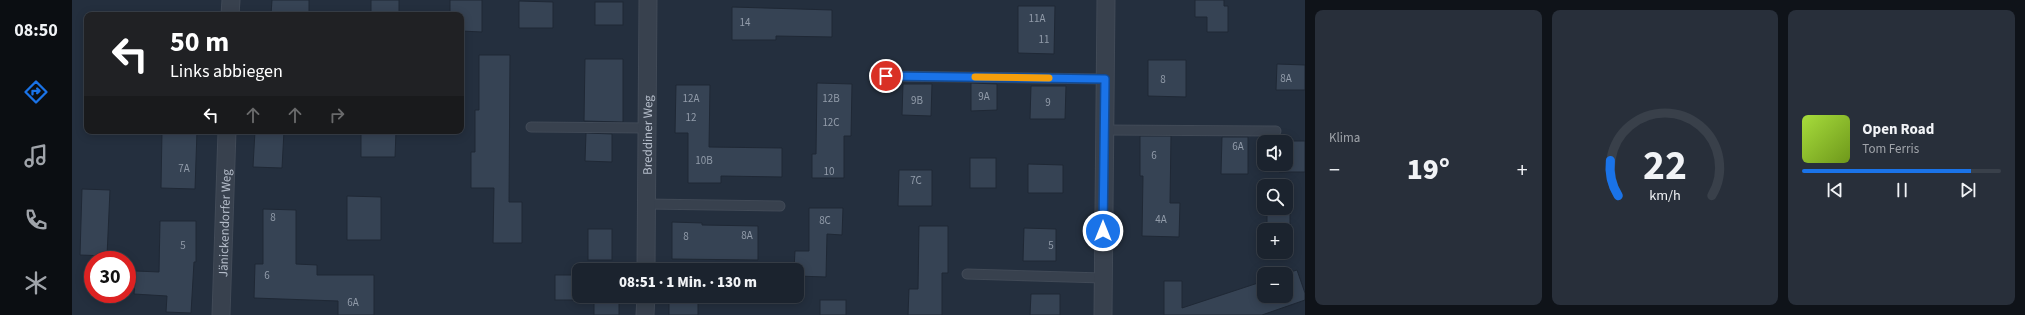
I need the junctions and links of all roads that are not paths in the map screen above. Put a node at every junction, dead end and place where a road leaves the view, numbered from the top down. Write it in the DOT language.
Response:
graph roads {
  1 [pos="231,0"];
  2 [pos="648,0"];
  3 [pos="1106,0"];
  4 [pos="230,12"];
  5 [pos="886,76"];
  6 [pos="1105,79"];
  7 [pos="531,127"];
  8 [pos="647,128"];
  9 [pos="1104,130"];
  10 [pos="1276,131"];
  11 [pos="227,134"];
  12 [pos="647,204"];
  13 [pos="780,206"];
  14 [pos="646,263"];
  15 [pos="967,274"];
  16 [pos="1103,278"];
  17 [pos="646,303"];
  18 [pos="221,315"];
  19 [pos="645,315"];
  20 [pos="1103,315"];
  1 -- 4 [label="street"];
  2 -- 8 [label="street, Breddiner Weg"];
  3 -- 6 [label="street"];
  5 -- 6 [label="lane"];
  6 -- 9 [label="street"];
  7 -- 8 [label="lane"];
  8 -- 12 [label="street, Breddiner Weg"];
  9 -- 10 [label="lane"];
  9 -- 16 [label="street"];
  11 -- 18 [label="street, Jänickendorfer Weg"];
  12 -- 13 [label="lane"];
  12 -- 14 [label="street, Breddiner Weg"];
  15 -- 16 [label="lane"];
  16 -- 20 [label="street"];
  17 -- 19 [label="street"];
}
